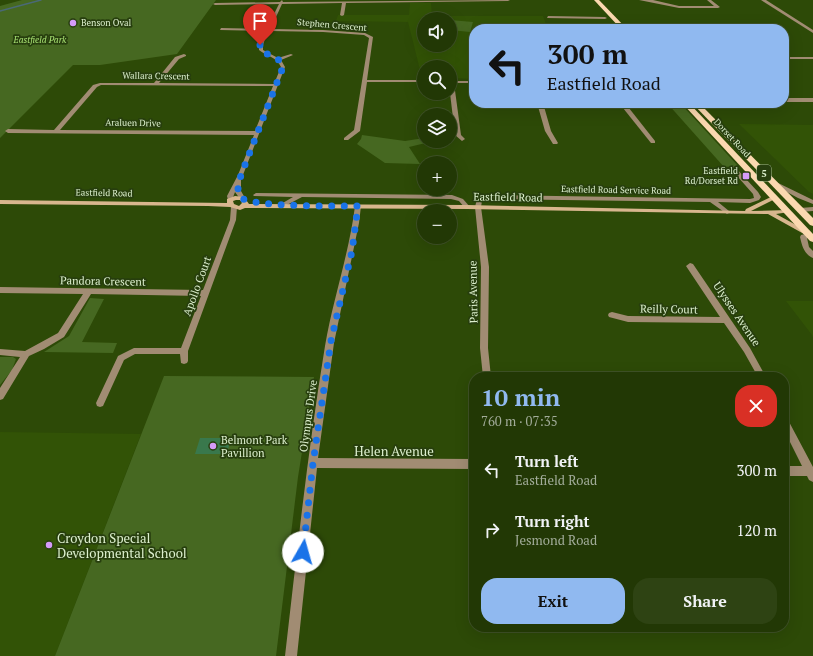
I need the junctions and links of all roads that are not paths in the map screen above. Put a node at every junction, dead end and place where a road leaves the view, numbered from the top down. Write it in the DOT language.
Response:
graph roads {
  1 [pos="508,0"];
  2 [pos="589,0"];
  3 [pos="596,0"];
  4 [pos="641,0"];
  5 [pos="652,0"];
  6 [pos="709,0"];
  7 [pos="763,0"];
  8 [pos="346,1"];
  9 [pos="282,2"];
  10 [pos="214,4"];
  11 [pos="342,15"];
  12 [pos="548,17"];
  13 [pos="605,18"];
  14 [pos="799,23"];
  15 [pos="806,23"];
  16 [pos="611,24"];
  17 [pos="619,24"];
  18 [pos="221,29"];
  19 [pos="268,30"];
  20 [pos="813,32"];
  21 [pos="184,55"];
  22 [pos="291,55"];
  23 [pos="789,58"];
  24 [pos="813,58"];
  25 [pos="278,59"];
  26 [pos="96,78"];
  27 [pos="364,81"];
  28 [pos="417,81"];
  29 [pos="457,82"];
  30 [pos="469,82"];
  31 [pos="100,84"];
  32 [pos="156,84"];
  33 [pos="276,85"];
  34 [pos="453,100"];
  35 [pos="789,100"];
  36 [pos="813,100"];
  37 [pos="541,108"];
  38 [pos="626,108"];
  39 [pos="690,108"];
  40 [pos="700,108"];
  41 [pos="8,131"];
  42 [pos="56,131"];
  43 [pos="257,134"];
  44 [pos="346,139"];
  45 [pos="462,139"];
  46 [pos="653,142"];
  47 [pos="555,143"];
  48 [pos="733,168"];
  49 [pos="241,175"];
  50 [pos="772,181"];
  51 [pos="256,195"];
  52 [pos="301,195"];
  53 [pos="773,198"];
  54 [pos="712,201"];
  55 [pos="813,202"];
  56 [pos="1,203"];
  57 [pos="231,203"];
  58 [pos="244,203"];
  59 [pos="281,205"];
  60 [pos="358,206"];
  61 [pos="467,207"];
  62 [pos="478,207"];
  63 [pos="798,207"];
  64 [pos="784,209"];
  65 [pos="813,209"];
  66 [pos="748,210"];
  67 [pos="727,212"];
  68 [pos="736,212"];
  69 [pos="768,212"];
  70 [pos="232,220"];
  71 [pos="813,223"];
  72 [pos="810,236"];
  73 [pos="813,256"];
  74 [pos="690,266"];
  75 [pos="0,290"];
  76 [pos="88,292"];
  77 [pos="206,293"];
  78 [pos="612,315"];
  79 [pos="727,320"];
  80 [pos="184,351"];
  81 [pos="0,352"];
  82 [pos="26,354"];
  83 [pos="184,361"];
  84 [pos="486,372"];
  85 [pos="759,372"];
  86 [pos="0,396"];
  87 [pos="100,403"];
  88 [pos="789,431"];
  89 [pos="313,463"];
  90 [pos="469,464"];
  91 [pos="789,472"];
  92 [pos="811,474"];
  93 [pos="291,656"];
  1 -- 8 [label="street"];
  2 -- 13 [label="main road"];
  3 -- 17 [label="main road"];
  4 -- 5 [label="street"];
  5 -- 6 [label="street"];
  7 -- 14 [label="street"];
  8 -- 9 [label="street"];
  8 -- 11 [label="street"];
  9 -- 10 [label="street"];
  9 -- 19 [label="street"];
  12 -- 13 [label="street"];
  13 -- 16 [label="main road"];
  14 -- 15 [label="street"];
  14 -- 20 [label="street"];
  18 -- 19 [label="street"];
  19 -- 25 [label="street"];
  19 -- 27 [label="street, Stephen Crescent"];
  21 -- 32 [label="street"];
  22 -- 25 [label="street"];
  23 -- 24 [label="street"];
  25 -- 33 [label="street"];
  26 -- 31 [label="street"];
  27 -- 28 [label="street"];
  27 -- 44 [label="street"];
  29 -- 30 [label="street"];
  31 -- 32 [label="street, Wallara Crescent"];
  31 -- 42 [label="street"];
  32 -- 33 [label="street, Wallara Crescent"];
  33 -- 43 [label="street"];
  34 -- 45 [label="street"];
  35 -- 36 [label="street"];
  37 -- 47 [label="street"];
  38 -- 46 [label="street"];
  39 -- 53 [label="main road, Dorset Road / 5"];
  40 -- 50 [label="main road, Dorset Road / 5"];
  41 -- 42 [label="street, Araluen Drive"];
  42 -- 43 [label="street, Araluen Drive"];
  43 -- 49 [label="street"];
  48 -- 54 [label="street, Eastfield Road Service Road"];
  49 -- 57 [label="street, Apollo Court"];
  49 -- 58 [label="street"];
  50 -- 55 [label="street"];
  50 -- 63 [label="main road, Dorset Road / 5"];
  51 -- 52 [label="street"];
  52 -- 59 [label="street"];
  52 -- 61 [label="street"];
  53 -- 64 [label="main road, Dorset Road / 5"];
  53 -- 66 [label="main road"];
  54 -- 62 [label="street, Eastfield Road Service Road"];
  54 -- 67 [label="street"];
  55 -- 63 [label="street"];
  56 -- 57 [label="main road, Eastfield Road"];
  57 -- 58 [label="main road"];
  57 -- 58 [label="main road"];
  57 -- 70 [label="street, Apollo Court"];
  58 -- 59 [label="main road, Eastfield Road"];
  58 -- 70 [label="street, Apollo Court"];
  59 -- 60 [label="main road, Eastfield Road"];
  60 -- 61 [label="main road, Eastfield Road"];
  60 -- 89 [label="street, Olympus Drive"];
  61 -- 62 [label="main road, Eastfield Road"];
  62 -- 67 [label="main road, Eastfield Road"];
  62 -- 84 [label="street, Paris Avenue"];
  63 -- 64 [label="main road, Eastfield Road"];
  63 -- 65 [label="street"];
  63 -- 71 [label="main road, Dorset Road / 5"];
  64 -- 66 [label="main road, Eastfield Road"];
  64 -- 69 [label="main road, Eastfield Road"];
  64 -- 72 [label="main road, Dorset Road / 5"];
  66 -- 68 [label="main road, Eastfield Road"];
  67 -- 68 [label="main road, Eastfield Road"];
  68 -- 69 [label="main road, Eastfield Road"];
  69 -- 72 [label="main road"];
  70 -- 77 [label="street, Apollo Court"];
  72 -- 73 [label="street"];
  74 -- 79 [label="street, Ulysses Avenue"];
  75 -- 76 [label="street, Pandora Crescent"];
  76 -- 77 [label="street, Pandora Crescent"];
  76 -- 82 [label="street"];
  77 -- 80 [label="street, Apollo Court"];
  78 -- 79 [label="street, Reilly Court"];
  79 -- 85 [label="street, Ulysses Avenue"];
  80 -- 83 [label="street, Apollo Court"];
  80 -- 87 [label="street"];
  81 -- 82 [label="street"];
  82 -- 86 [label="street"];
  88 -- 92 [label="street"];
  89 -- 90 [label="street, Helen Avenue"];
  89 -- 93 [label="street, Olympus Drive"];
  91 -- 92 [label="street"];
}
